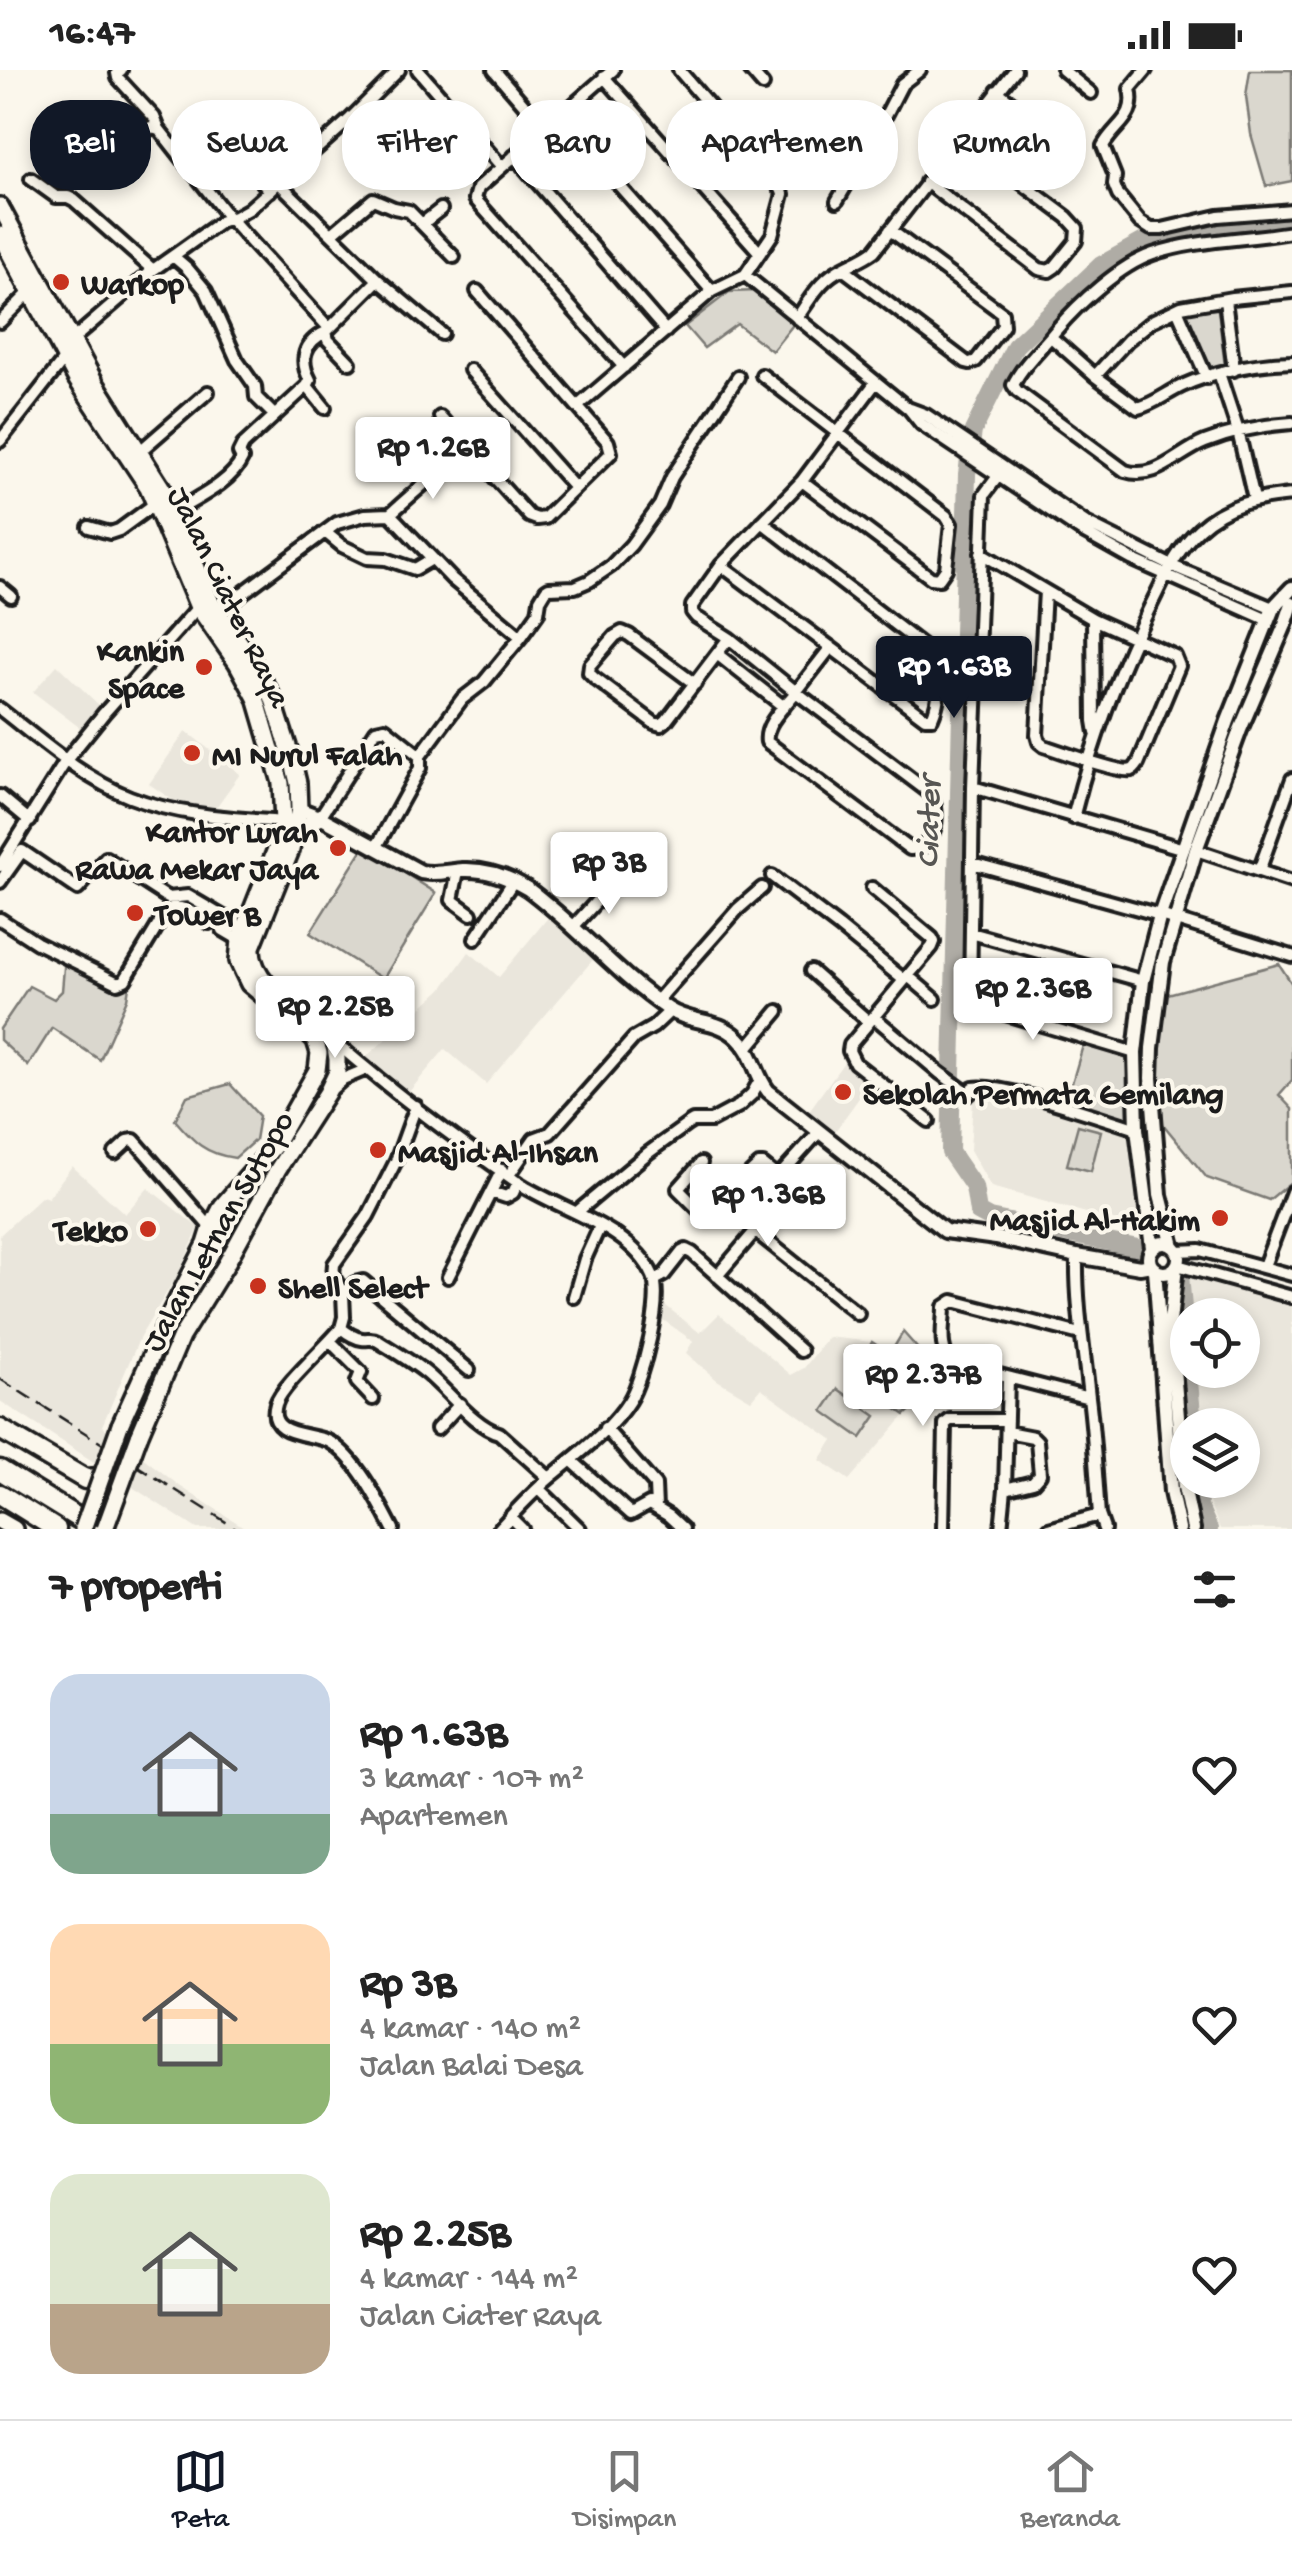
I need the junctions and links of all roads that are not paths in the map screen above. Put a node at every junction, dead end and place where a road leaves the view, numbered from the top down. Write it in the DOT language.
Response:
graph roads {
  1 [pos="120,70"];
  2 [pos="398,70"];
  3 [pos="418,70"];
  4 [pos="494,70"];
  5 [pos="679,70"];
  6 [pos="750,70"];
  7 [pos="920,70"];
  8 [pos="1063,70"];
  9 [pos="1146,70"];
  10 [pos="1010,72"];
  11 [pos="609,73"];
  12 [pos="763,85"];
  13 [pos="998,91"];
  14 [pos="1091,93"];
  15 [pos="369,100"];
  16 [pos="521,100"];
  17 [pos="578,100"];
  18 [pos="991,100"];
  19 [pos="1009,100"];
  20 [pos="342,126"];
  21 [pos="151,128"];
  22 [pos="159,128"];
  23 [pos="322,144"];
  24 [pos="510,160"];
  25 [pos="502,167"];
  26 [pos="46,190"];
  27 [pos="287,190"];
  28 [pos="544,190"];
  29 [pos="624,190"];
  30 [pos="920,190"];
  31 [pos="936,190"];
  32 [pos="1032,190"];
  33 [pos="270,191"];
  34 [pos="838,201"];
  35 [pos="0,206"];
  36 [pos="440,210"];
  37 [pos="1292,210"];
  38 [pos="228,218"];
  39 [pos="422,224"];
  40 [pos="890,230"];
  41 [pos="1292,232"];
  42 [pos="333,233"];
  43 [pos="0,235"];
  44 [pos="760,253"];
  45 [pos="173,256"];
  46 [pos="454,257"];
  47 [pos="842,269"];
  48 [pos="153,270"];
  49 [pos="745,274"];
  50 [pos="378,280"];
  51 [pos="31,291"];
  52 [pos="477,291"];
  53 [pos="712,291"];
  54 [pos="1292,292"];
  55 [pos="1225,300"];
  56 [pos="1177,309"];
  57 [pos="797,318"];
  58 [pos="0,322"];
  59 [pos="328,330"];
  60 [pos="666,330"];
  61 [pos="442,334"];
  62 [pos="1050,337"];
  63 [pos="72,340"];
  64 [pos="64,358"];
  65 [pos="1292,362"];
  66 [pos="350,363"];
  67 [pos="624,367"];
  68 [pos="470,370"];
  69 [pos="1234,370"];
  70 [pos="1219,374"];
  71 [pos="762,375"];
  72 [pos="1095,376"];
  73 [pos="738,377"];
  74 [pos="1207,378"];
  75 [pos="876,382"];
  76 [pos="307,386"];
  77 [pos="208,392"];
  78 [pos="578,406"];
  79 [pos="326,408"];
  80 [pos="274,415"];
  81 [pos="440,417"];
  82 [pos="1292,423"];
  83 [pos="1238,431"];
  84 [pos="839,434"];
  85 [pos="0,441"];
  86 [pos="139,452"];
  87 [pos="450,461"];
  88 [pos="1002,472"];
  89 [pos="802,481"];
  90 [pos="575,488"];
  91 [pos="1292,495"];
  92 [pos="1254,499"];
  93 [pos="156,502"];
  94 [pos="175,512"];
  95 [pos="390,514"];
  96 [pos="762,522"];
  97 [pos="89,526"];
  98 [pos="325,532"];
  99 [pos="982,552"];
  100 [pos="432,559"];
  101 [pos="721,565"];
  102 [pos="1168,570"];
  103 [pos="0,587"];
  104 [pos="1292,588"];
  105 [pos="1045,592"];
  106 [pos="11,596"];
  107 [pos="198,596"];
  108 [pos="217,612"];
  109 [pos="1270,614"];
  110 [pos="1290,617"];
  111 [pos="1093,619"];
  112 [pos="520,637"];
  113 [pos="729,638"];
  114 [pos="1135,638"];
  115 [pos="831,647"];
  116 [pos="717,654"];
  117 [pos="695,684"];
  118 [pos="796,692"];
  119 [pos="784,708"];
  120 [pos="0,709"];
  121 [pos="1097,736"];
  122 [pos="420,756"];
  123 [pos="66,759"];
  124 [pos="1087,760"];
  125 [pos="1292,780"];
  126 [pos="974,787"];
  127 [pos="0,796"];
  128 [pos="299,808"];
  129 [pos="320,817"];
  130 [pos="1074,818"];
  131 [pos="30,821"];
  132 [pos="289,828"];
  133 [pos="376,848"];
  134 [pos="1190,850"];
  135 [pos="972,862"];
  136 [pos="0,866"];
  137 [pos="458,871"];
  138 [pos="1258,871"];
  139 [pos="772,876"];
  140 [pos="514,880"];
  141 [pos="0,882"];
  142 [pos="637,882"];
  143 [pos="1292,882"];
  144 [pos="762,888"];
  145 [pos="872,888"];
  146 [pos="471,914"];
  147 [pos="1167,918"];
  148 [pos="0,919"];
  149 [pos="209,923"];
  150 [pos="573,927"];
  151 [pos="222,930"];
  152 [pos="971,932"];
  153 [pos="242,934"];
  154 [pos="475,939"];
  155 [pos="1292,956"];
  156 [pos="811,971"];
  157 [pos="906,978"];
  158 [pos="1143,980"];
  159 [pos="935,999"];
  160 [pos="657,1001"];
  161 [pos="670,1011"];
  162 [pos="778,1011"];
  163 [pos="872,1019"];
  164 [pos="334,1042"];
  165 [pos="747,1048"];
  166 [pos="1135,1054"];
  167 [pos="366,1069"];
  168 [pos="760,1080"];
  169 [pos="328,1093"];
  170 [pos="416,1106"];
  171 [pos="929,1121"];
  172 [pos="1138,1129"];
  173 [pos="819,1132"];
  174 [pos="115,1153"];
  175 [pos="701,1162"];
  176 [pos="510,1176"];
  177 [pos="491,1192"];
  178 [pos="1292,1192"];
  179 [pos="786,1195"];
  180 [pos="577,1212"];
  181 [pos="600,1226"];
  182 [pos="246,1228"];
  183 [pos="756,1232"];
  184 [pos="209,1236"];
  185 [pos="1152,1248"];
  186 [pos="1077,1256"];
  187 [pos="1176,1257"];
  188 [pos="1264,1266"];
  189 [pos="1153,1267"];
  190 [pos="1292,1275"];
  191 [pos="717,1276"];
  192 [pos="448,1277"];
  193 [pos="655,1280"];
  194 [pos="344,1294"];
  195 [pos="574,1297"];
  196 [pos="1292,1297"];
  197 [pos="858,1314"];
  198 [pos="341,1328"];
  199 [pos="1080,1334"];
  200 [pos="330,1341"];
  201 [pos="801,1351"];
  202 [pos="469,1370"];
  203 [pos="1008,1378"];
  204 [pos="1089,1398"];
  205 [pos="373,1399"];
  206 [pos="460,1404"];
  207 [pos="1007,1426"];
  208 [pos="0,1428"];
  209 [pos="605,1428"];
  210 [pos="437,1429"];
  211 [pos="570,1460"];
  212 [pos="0,1470"];
  213 [pos="100,1478"];
  214 [pos="549,1478"];
  215 [pos="538,1488"];
  216 [pos="1005,1488"];
  217 [pos="0,1494"];
  218 [pos="656,1508"];
  219 [pos="1100,1515"];
  220 [pos="510,1517"];
  221 [pos="0,1521"];
  222 [pos="14,1529"];
  223 [pos="56,1529"];
  224 [pos="83,1529"];
  225 [pos="96,1529"];
  226 [pos="105,1529"];
  227 [pos="393,1529"];
  228 [pos="500,1529"];
  229 [pos="522,1529"];
  230 [pos="580,1529"];
  231 [pos="683,1529"];
  232 [pos="942,1529"];
  233 [pos="1001,1529"];
  234 [pos="1049,1529"];
  235 [pos="1104,1529"];
  236 [pos="1179,1529"];
  237 [pos="1193,1529"];
  1 -- 22 [label="street"];
  2 -- 15 [label="street"];
  3 -- 25 [label="street"];
  4 -- 16 [label="street"];
  5 -- 44 [label="street"];
  6 -- 12 [label="street"];
  7 -- 34 [label="street"];
  8 -- 14 [label="street"];
  9 -- 37 [label="street"];
  10 -- 13 [label="street"];
  11 -- 17 [label="street"];
  11 -- 44 [label="street"];
  13 -- 18 [label="street"];
  13 -- 19 [label="street"];
  20 -- 23 [label="street"];
  21 -- 22 [label="street"];
  22 -- 38 [label="street"];
  24 -- 25 [label="street"];
  25 -- 67 [label="street"];
  26 -- 48 [label="street"];
  27 -- 42 [label="street"];
  28 -- 60 [label="street"];
  29 -- 53 [label="street"];
  30 -- 40 [label="street"];
  31 -- 32 [label="street"];
  33 -- 38 [label="street"];
  35 -- 63 [label="main road, Jalan Ciater Raya"];
  36 -- 39 [label="street"];
  38 -- 45 [label="street"];
  38 -- 59 [label="street"];
  39 -- 42 [label="street"];
  39 -- 46 [label="street"];
  40 -- 47 [label="street"];
  40 -- 47 [label="street"];
  41 -- 62 [label="street"];
  42 -- 50 [label="street"];
  43 -- 51 [label="main road, Jalan Ciater Raya"];
  44 -- 49 [label="street"];
  45 -- 48 [label="street"];
  45 -- 80 [label="street"];
  47 -- 57 [label="street"];
  48 -- 63 [label="street"];
  49 -- 53 [label="street"];
  49 -- 57 [label="street"];
  50 -- 59 [label="street"];
  50 -- 61 [label="street"];
  51 -- 58 [label="street"];
  51 -- 64 [label="main road, Jalan Ciater Raya"];
  52 -- 78 [label="street"];
  53 -- 60 [label="street"];
  54 -- 55 [label="street"];
  55 -- 56 [label="street"];
  55 -- 69 [label="street"];
  56 -- 72 [label="street"];
  56 -- 74 [label="street"];
  57 -- 75 [label="street"];
  59 -- 66 [label="street"];
  59 -- 76 [label="street"];
  60 -- 67 [label="street"];
  62 -- 72 [label="street"];
  62 -- 83 [label="street"];
  63 -- 86 [label="main road, Jalan Ciater Raya"];
  64 -- 85 [label="street"];
  64 -- 93 [label="main road, Jalan Ciater Raya"];
  65 -- 69 [label="street"];
  67 -- 78 [label="street"];
  68 -- 90 [label="street"];
  69 -- 70 [label="street"];
  70 -- 74 [label="street"];
  70 -- 83 [label="street"];
  71 -- 84 [label="street"];
  72 -- 74 [label="street"];
  73 -- 112 [label="street"];
  75 -- 84 [label="street"];
  75 -- 88 [label="street"];
  76 -- 79 [label="street"];
  76 -- 80 [label="street"];
  77 -- 86 [label="street"];
  78 -- 90 [label="street"];
  80 -- 94 [label="street"];
  81 -- 90 [label="street"];
  82 -- 83 [label="street"];
  83 -- 92 [label="street"];
  84 -- 89 [label="street"];
  84 -- 89 [label="street"];
  86 -- 94 [label="main road, Jalan Ciater Raya"];
  87 -- 95 [label="street"];
  88 -- 99 [label="street"];
  88 -- 102 [label="street"];
  89 -- 96 [label="street"];
  91 -- 92 [label="street"];
  92 -- 102 [label="street"];
  93 -- 97 [label="street"];
  93 -- 107 [label="main road, Jalan Ciater Raya"];
  94 -- 107 [label="main road, Jalan Ciater Raya"];
  95 -- 98 [label="street"];
  95 -- 100 [label="street"];
  96 -- 101 [label="street"];
  96 -- 115 [label="street"];
  98 -- 100 [label="street"];
  98 -- 108 [label="street"];
  99 -- 105 [label="street"];
  99 -- 126 [label="street"];
  100 -- 112 [label="street"];
  101 -- 113 [label="street"];
  101 -- 115 [label="street"];
  102 -- 109 [label="street"];
  102 -- 114 [label="street"];
  103 -- 106 [label="street"];
  104 -- 109 [label="street"];
  105 -- 111 [label="street"];
  105 -- 124 [label="street"];
  107 -- 108 [label="main road, Jalan Ciater Raya"];
  107 -- 123 [label="street"];
  107 -- 132 [label="main road, Jalan Ciater Raya"];
  108 -- 128 [label="main road, Jalan Ciater Raya"];
  109 -- 110 [label="street"];
  109 -- 134 [label="street"];
  110 -- 134 [label="street"];
  111 -- 114 [label="street"];
  111 -- 121 [label="street"];
  112 -- 122 [label="street"];
  113 -- 116 [label="street"];
  113 -- 118 [label="street"];
  114 -- 121 [label="street"];
  114 -- 124 [label="street"];
  115 -- 118 [label="street"];
  116 -- 117 [label="street"];
  116 -- 119 [label="street"];
  117 -- 117 [label="street"];
  118 -- 119 [label="street"];
  118 -- 119 [label="street"];
  120 -- 123 [label="street"];
  121 -- 124 [label="street"];
  122 -- 129 [label="street"];
  122 -- 133 [label="street"];
  123 -- 131 [label="street"];
  123 -- 132 [label="street"];
  124 -- 130 [label="street"];
  125 -- 138 [label="street"];
  126 -- 130 [label="street"];
  126 -- 135 [label="street"];
  127 -- 131 [label="street"];
  128 -- 129 [label="street"];
  128 -- 132 [label="main road, Jalan Ciater Raya"];
  129 -- 132 [label="main road"];
  129 -- 133 [label="street"];
  130 -- 134 [label="street"];
  131 -- 136 [label="street"];
  132 -- 153 [label="main road, Jalan Ciater Raya"];
  132 -- 164 [label="main road, Jalan Ciater Raya"];
  133 -- 137 [label="street"];
  134 -- 138 [label="street"];
  134 -- 147 [label="street"];
  135 -- 147 [label="street"];
  135 -- 152 [label="street"];
  137 -- 140 [label="street"];
  137 -- 146 [label="street"];
  138 -- 143 [label="street"];
  139 -- 157 [label="street"];
  140 -- 150 [label="street"];
  140 -- 154 [label="street"];
  141 -- 153 [label="street"];
  142 -- 150 [label="street"];
  144 -- 160 [label="street"];
  145 -- 157 [label="street"];
  147 -- 155 [label="street"];
  147 -- 158 [label="street"];
  147 -- 187 [label="street"];
  148 -- 149 [label="street"];
  150 -- 160 [label="street"];
  151 -- 153 [label="street"];
  152 -- 158 [label="street"];
  152 -- 166 [label="street"];
  153 -- 184 [label="main road, Jalan Letnan Sutopo"];
  156 -- 163 [label="street"];
  157 -- 159 [label="street"];
  157 -- 163 [label="street"];
  158 -- 166 [label="street"];
  160 -- 161 [label="street"];
  161 -- 165 [label="street"];
  161 -- 176 [label="street"];
  162 -- 165 [label="street"];
  163 -- 171 [label="street"];
  163 -- 172 [label="street"];
  164 -- 167 [label="street"];
  164 -- 169 [label="main road, Jalan Letnan Sutopo"];
  165 -- 168 [label="street"];
  166 -- 172 [label="street"];
  167 -- 169 [label="street"];
  167 -- 170 [label="street"];
  168 -- 173 [label="street"];
  168 -- 180 [label="street"];
  169 -- 182 [label="main road, Jalan Letnan Sutopo"];
  170 -- 176 [label="street"];
  170 -- 194 [label="street"];
  172 -- 185 [label="street"];
  173 -- 175 [label="street"];
  173 -- 186 [label="street"];
  174 -- 184 [label="street"];
  176 -- 177 [label="street"];
  176 -- 177 [label="street"];
  176 -- 180 [label="street"];
  177 -- 192 [label="street"];
  178 -- 188 [label="street"];
  179 -- 183 [label="street"];
  180 -- 181 [label="street"];
  181 -- 193 [label="street"];
  181 -- 195 [label="street"];
  182 -- 184 [label="main road"];
  182 -- 226 [label="main road, Jalan Letnan Sutopo, bridge"];
  183 -- 191 [label="street"];
  183 -- 197 [label="street"];
  184 -- 213 [label="main road, Jalan Letnan Sutopo, bridge"];
  185 -- 187 [label="street"];
  185 -- 189 [label="street"];
  186 -- 189 [label="street"];
  186 -- 199 [label="street"];
  187 -- 188 [label="street"];
  187 -- 189 [label="street"];
  187 -- 196 [label="street"];
  187 -- 237 [label="street"];
  188 -- 190 [label="street"];
  189 -- 236 [label="street"];
  191 -- 193 [label="street"];
  191 -- 201 [label="street"];
  193 -- 209 [label="street"];
  194 -- 198 [label="street"];
  194 -- 202 [label="street"];
  198 -- 200 [label="street"];
  198 -- 206 [label="street"];
  199 -- 203 [label="street"];
  199 -- 204 [label="street"];
  200 -- 205 [label="street"];
  200 -- 227 [label="street"];
  203 -- 204 [label="street"];
  203 -- 207 [label="street"];
  204 -- 219 [label="street"];
  206 -- 210 [label="street"];
  206 -- 214 [label="street"];
  207 -- 216 [label="street"];
  207 -- 216 [label="street"];
  207 -- 232 [label="street"];
  208 -- 213 [label="highway"];
  209 -- 211 [label="street"];
  209 -- 218 [label="street"];
  211 -- 214 [label="street"];
  211 -- 218 [label="street"];
  212 -- 225 [label="highway"];
  213 -- 224 [label="main road, Jalan Letnan Sutopo, bridge"];
  214 -- 215 [label="street"];
  215 -- 220 [label="street"];
  215 -- 230 [label="street"];
  216 -- 233 [label="street"];
  217 -- 223 [label="highway"];
  218 -- 231 [label="street"];
  219 -- 234 [label="street"];
  219 -- 235 [label="street"];
  220 -- 228 [label="street"];
  220 -- 229 [label="street"];
  221 -- 222 [label="main road"];
}
